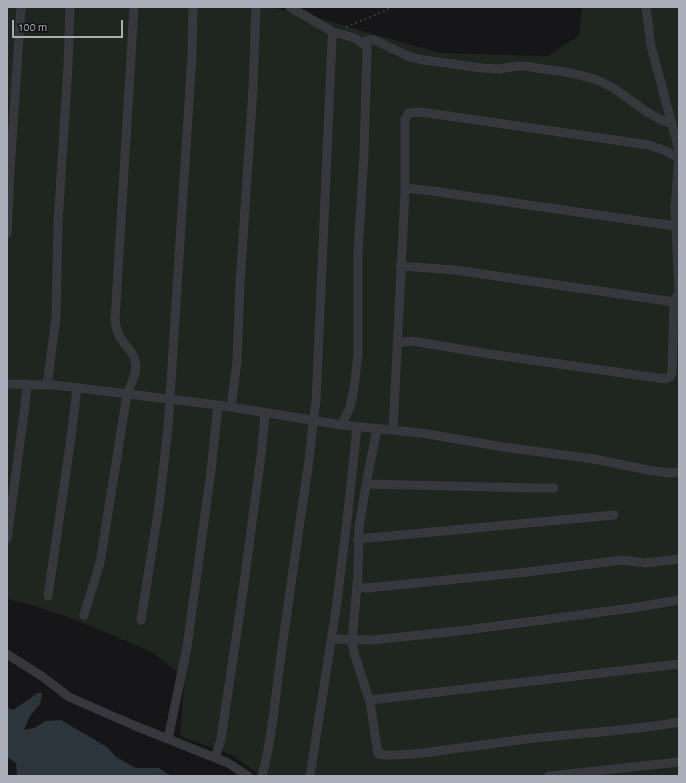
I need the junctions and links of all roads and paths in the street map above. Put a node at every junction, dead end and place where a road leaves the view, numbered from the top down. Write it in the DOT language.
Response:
graph roads {
  1 [pos="21,7"];
  2 [pos="70,7"];
  3 [pos="134,7"];
  4 [pos="193,7"];
  5 [pos="256,7"];
  6 [pos="290,7"];
  7 [pos="391,7"];
  8 [pos="646,7"];
  9 [pos="333,32"];
  10 [pos="362,43"];
  11 [pos="672,124"];
  12 [pos="679,150"];
  13 [pos="679,154"];
  14 [pos="679,158"];
  15 [pos="405,188"];
  16 [pos="675,226"];
  17 [pos="7,234"];
  18 [pos="400,266"];
  19 [pos="677,296"];
  20 [pos="397,343"];
  21 [pos="7,384"];
  22 [pos="27,384"];
  23 [pos="47,385"];
  24 [pos="77,388"];
  25 [pos="126,394"];
  26 [pos="171,399"];
  27 [pos="218,405"];
  28 [pos="231,407"];
  29 [pos="265,413"];
  30 [pos="312,420"];
  31 [pos="342,425"];
  32 [pos="357,427"];
  33 [pos="377,429"];
  34 [pos="393,430"];
  35 [pos="679,472"];
  36 [pos="366,484"];
  37 [pos="554,488"];
  38 [pos="614,515"];
  39 [pos="7,539"];
  40 [pos="358,539"];
  41 [pos="679,559"];
  42 [pos="357,587"];
  43 [pos="48,596"];
  44 [pos="679,600"];
  45 [pos="84,615"];
  46 [pos="141,620"];
  47 [pos="332,639"];
  48 [pos="353,639"];
  49 [pos="7,654"];
  50 [pos="679,664"];
  51 [pos="370,700"];
  52 [pos="679,722"];
  53 [pos="168,739"];
  54 [pos="215,758"];
  55 [pos="679,762"];
  56 [pos="248,776"];
  57 [pos="262,776"];
  58 [pos="310,776"];
  59 [pos="549,776"];
  1 -- 17 [label="street"];
  2 -- 23 [label="street"];
  3 -- 25 [label="street"];
  4 -- 26 [label="street"];
  5 -- 28 [label="street"];
  6 -- 9 [label="street"];
  7 -- 9 [label="path"];
  8 -- 11 [label="street"];
  9 -- 10 [label="street"];
  9 -- 30 [label="street"];
  10 -- 11 [label="street"];
  10 -- 31 [label="street"];
  11 -- 12 [label="street"];
  13 -- 14 [label="street"];
  14 -- 15 [label="street"];
  14 -- 16 [label="street"];
  15 -- 16 [label="street"];
  15 -- 18 [label="street"];
  16 -- 19 [label="street"];
  18 -- 19 [label="street"];
  18 -- 20 [label="street"];
  19 -- 20 [label="street"];
  20 -- 34 [label="street"];
  21 -- 22 [label="street"];
  22 -- 23 [label="street"];
  22 -- 39 [label="street"];
  23 -- 24 [label="street"];
  24 -- 25 [label="street"];
  24 -- 43 [label="street"];
  25 -- 26 [label="street"];
  25 -- 45 [label="street"];
  26 -- 27 [label="street"];
  26 -- 46 [label="street"];
  27 -- 28 [label="street"];
  27 -- 53 [label="street"];
  28 -- 29 [label="street"];
  29 -- 30 [label="street"];
  29 -- 54 [label="street"];
  30 -- 31 [label="street"];
  30 -- 57 [label="street"];
  31 -- 32 [label="street"];
  32 -- 33 [label="street"];
  32 -- 47 [label="street"];
  33 -- 34 [label="street"];
  33 -- 36 [label="street"];
  34 -- 35 [label="street"];
  36 -- 37 [label="street"];
  36 -- 40 [label="street"];
  38 -- 40 [label="street"];
  40 -- 42 [label="street"];
  41 -- 42 [label="street"];
  42 -- 48 [label="street"];
  44 -- 48 [label="street"];
  47 -- 48 [label="street"];
  47 -- 58 [label="street"];
  48 -- 51 [label="street"];
  49 -- 53 [label="street"];
  50 -- 51 [label="street"];
  51 -- 52 [label="street"];
  53 -- 54 [label="street"];
  54 -- 56 [label="street"];
  55 -- 59 [label="street"];
}
